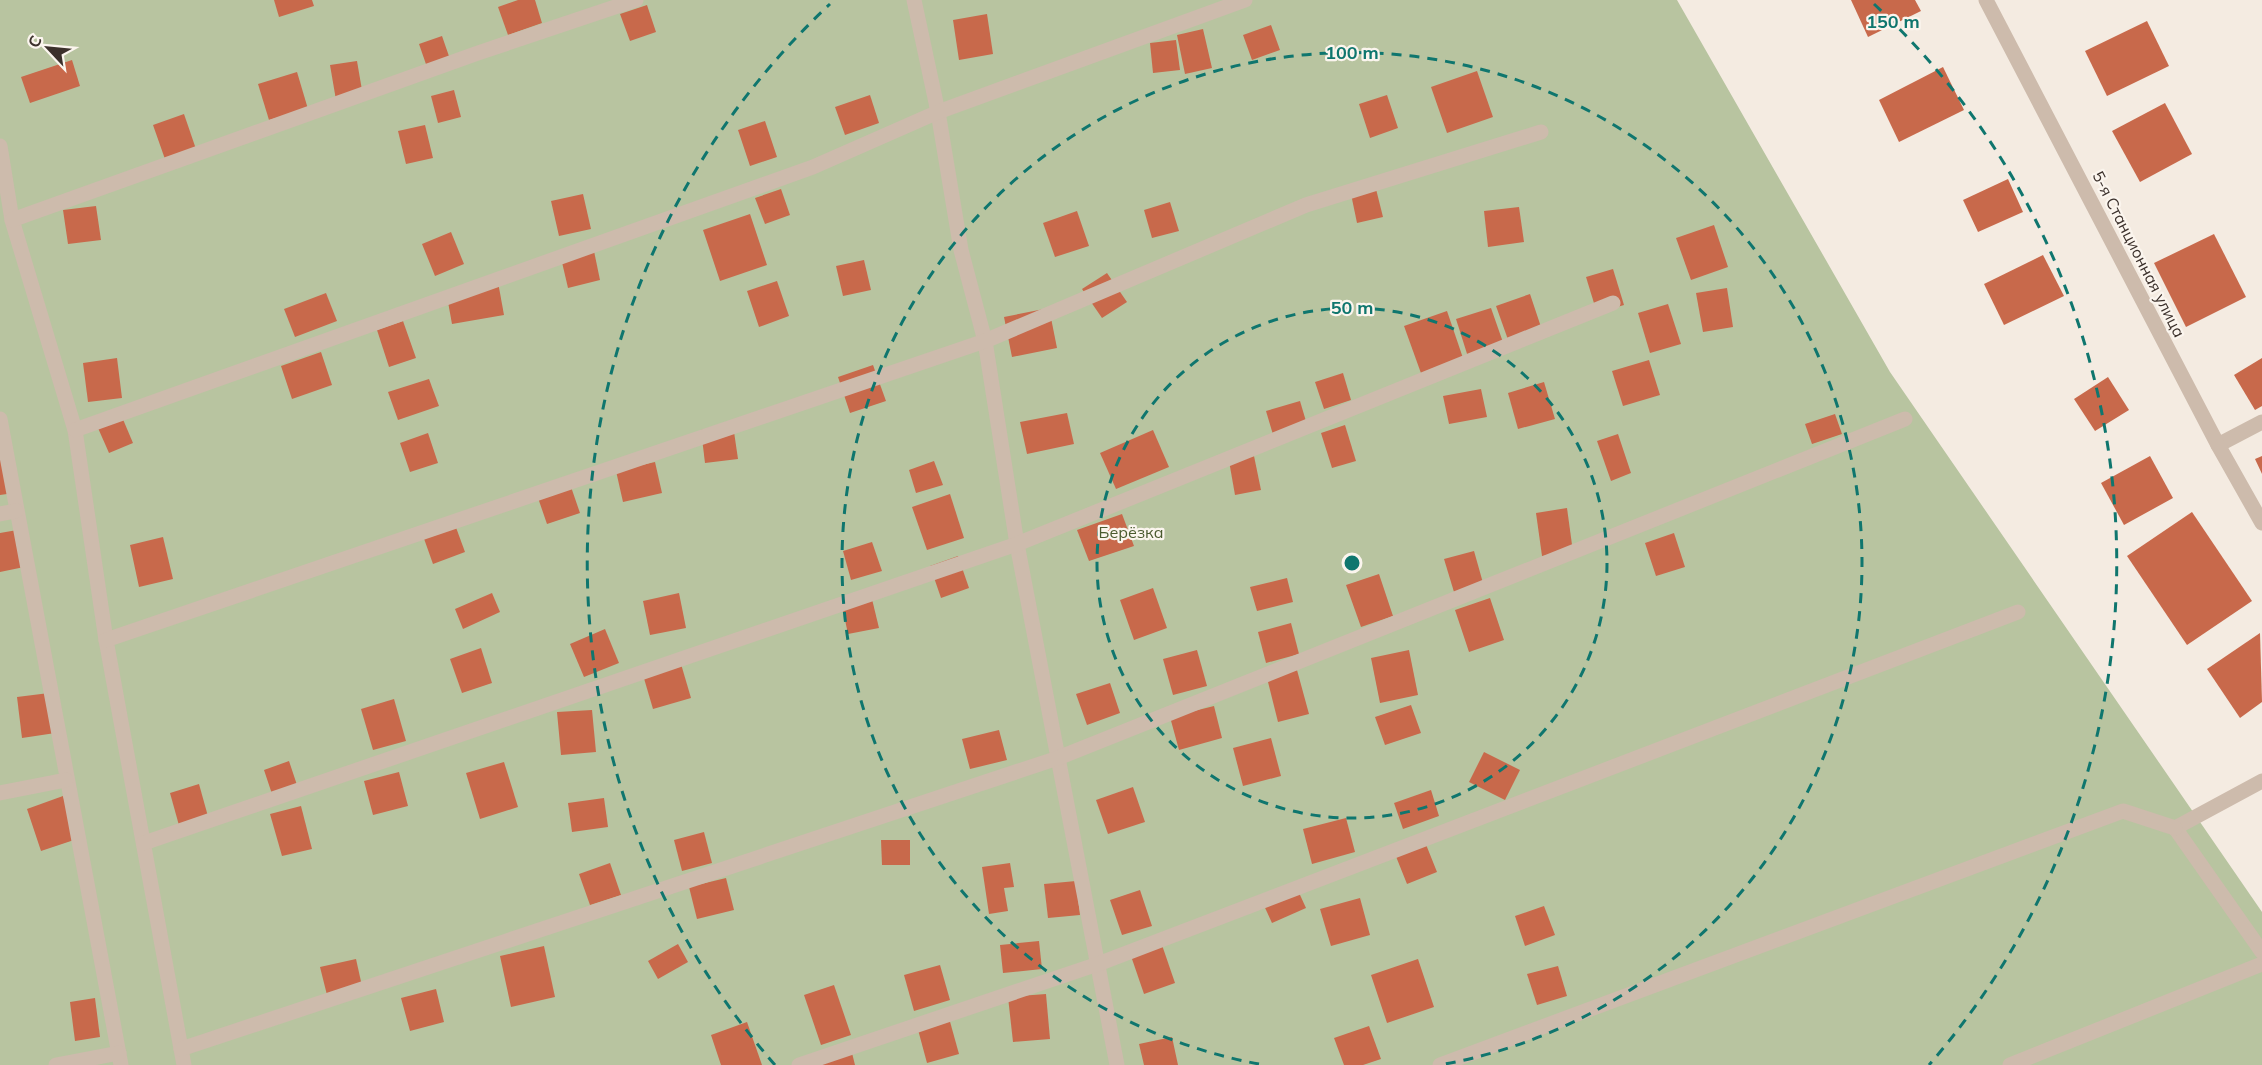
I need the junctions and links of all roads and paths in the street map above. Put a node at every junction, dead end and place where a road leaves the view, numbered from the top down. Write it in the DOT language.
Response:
graph roads {
  1 [pos="636,0"];
  2 [pos="914,0"];
  3 [pos="1245,0"];
  4 [pos="1986,0"];
  5 [pos="938,111"];
  6 [pos="1541,132"];
  7 [pos="0,146"];
  8 [pos="12,220"];
  9 [pos="1613,303"];
  10 [pos="986,341"];
  11 [pos="0,419"];
  12 [pos="1905,419"];
  13 [pos="2262,422"];
  14 [pos="75,430"];
  15 [pos="2218,445"];
  16 [pos="16,511"];
  17 [pos="0,514"];
  18 [pos="2262,523"];
  19 [pos="1017,544"];
  20 [pos="2018,612"];
  21 [pos="106,640"];
  22 [pos="1058,758"];
  23 [pos="66,780"];
  24 [pos="2262,782"];
  25 [pos="0,794"];
  26 [pos="2175,828"];
  27 [pos="144,843"];
  28 [pos="2262,952"];
  29 [pos="1098,964"];
  30 [pos="2262,964"];
  31 [pos="181,1049"];
  32 [pos="120,1059"];
  33 [pos="56,1065"];
  34 [pos="184,1065"];
  35 [pos="799,1065"];
  36 [pos="1117,1065"];
  37 [pos="1440,1065"];
  38 [pos="2010,1065"];
  1 -- 8 [label="street"];
  2 -- 5 [label="street"];
  3 -- 5 [label="street"];
  4 -- 15 [label="street, 5-я Станционная улица"];
  5 -- 10 [label="street"];
  5 -- 14 [label="street"];
  6 -- 10 [label="street"];
  7 -- 8 [label="street"];
  8 -- 14 [label="street"];
  9 -- 19 [label="street"];
  10 -- 19 [label="street"];
  10 -- 21 [label="street"];
  11 -- 16 [label="street"];
  12 -- 22 [label="street"];
  13 -- 15 [label="street"];
  14 -- 21 [label="street"];
  15 -- 18 [label="street, 5-я Станционная улица"];
  16 -- 17 [label="street"];
  16 -- 23 [label="street"];
  19 -- 22 [label="street"];
  19 -- 27 [label="street"];
  20 -- 29 [label="street"];
  21 -- 27 [label="street"];
  22 -- 29 [label="street"];
  22 -- 31 [label="street"];
  23 -- 25 [label="street"];
  23 -- 32 [label="street"];
  24 -- 26 [label="street"];
  26 -- 28 [label="street"];
  26 -- 37 [label="street"];
  27 -- 31 [label="street"];
  29 -- 35 [label="street"];
  29 -- 36 [label="street"];
  30 -- 38 [label="street"];
  31 -- 34 [label="street"];
  32 -- 33 [label="street"];
}
